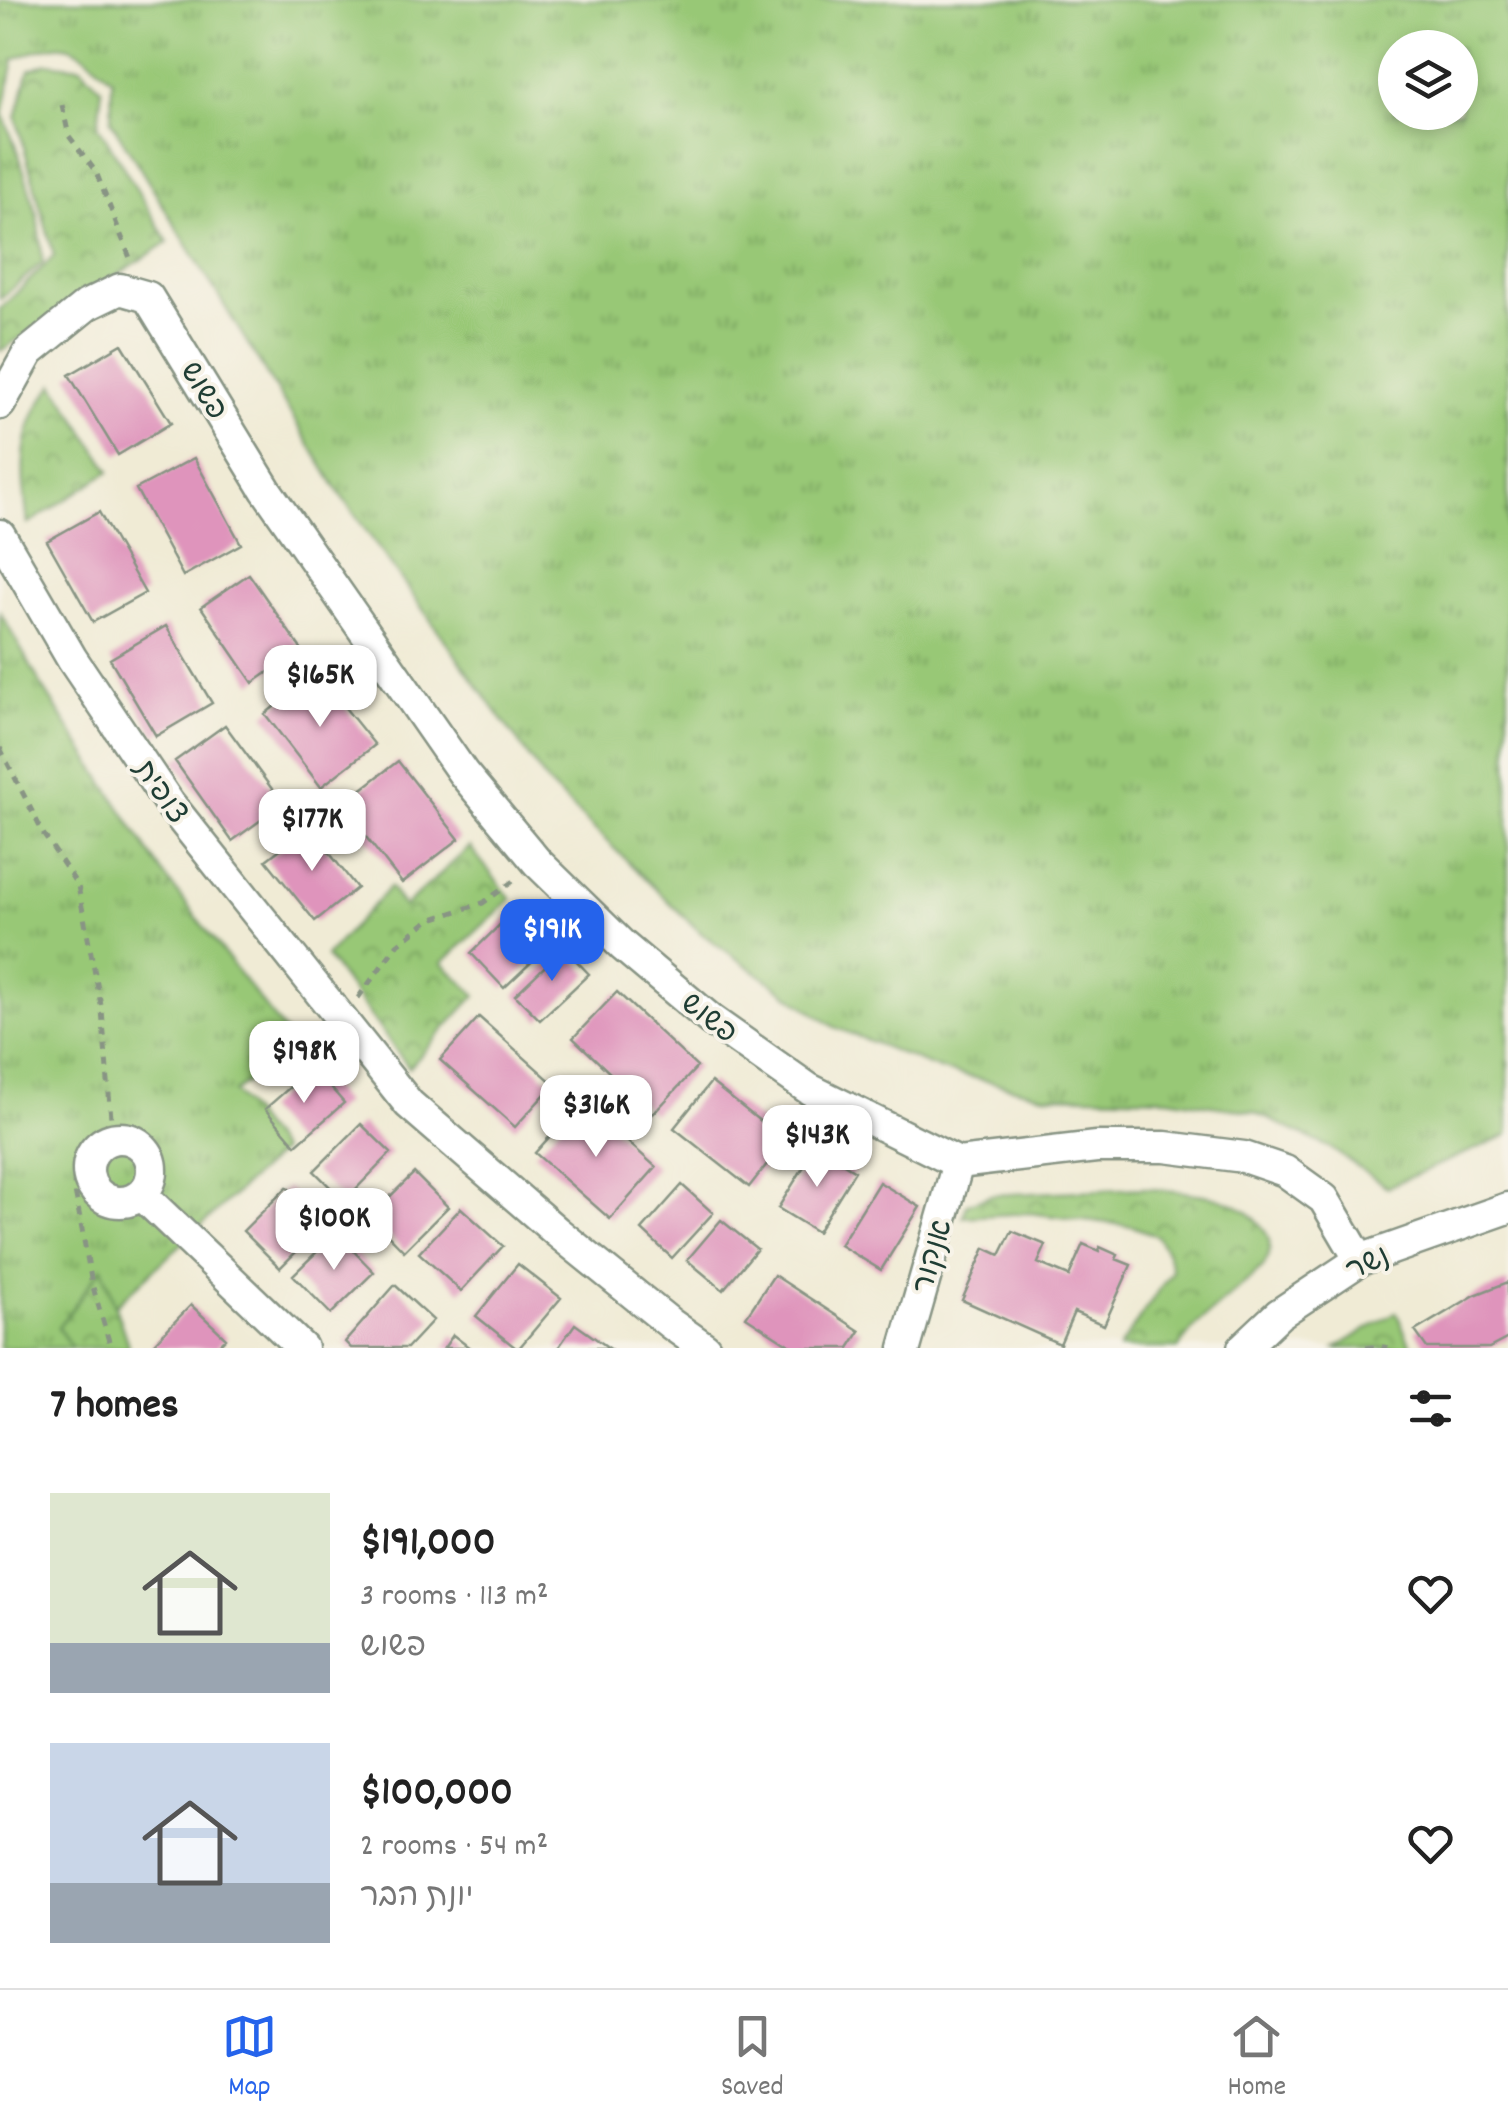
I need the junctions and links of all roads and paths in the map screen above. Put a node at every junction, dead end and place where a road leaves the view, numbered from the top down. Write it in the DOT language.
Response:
graph roads {
  1 [pos="62,105"];
  2 [pos="148,298"];
  3 [pos="0,404"];
  4 [pos="0,535"];
  5 [pos="0,748"];
  6 [pos="537,862"];
  7 [pos="341,1020"];
  8 [pos="958,1164"];
  9 [pos="142,1194"];
  10 [pos="1508,1208"];
  11 [pos="1360,1260"];
  12 [pos="111,1348"];
  13 [pos="302,1348"];
  14 [pos="705,1348"];
  15 [pos="905,1348"];
  16 [pos="1244,1348"];
  17 [pos="1366,1348"];
  18 [pos="1388,1348"];
  1 -- 2 [label="path"];
  2 -- 3 [label="street"];
  2 -- 6 [label="street, פשוש"];
  4 -- 7 [label="street, צופית"];
  5 -- 12 [label="path"];
  6 -- 7 [label="path"];
  6 -- 8 [label="street, פשוש"];
  7 -- 14 [label="street, צופית"];
  8 -- 11 [label="street"];
  8 -- 15 [label="street, אנקור"];
  9 -- 13 [label="street"];
  10 -- 11 [label="street, נשר"];
  11 -- 16 [label="street, נשר"];
  17 -- 18 [label="path"];
}
